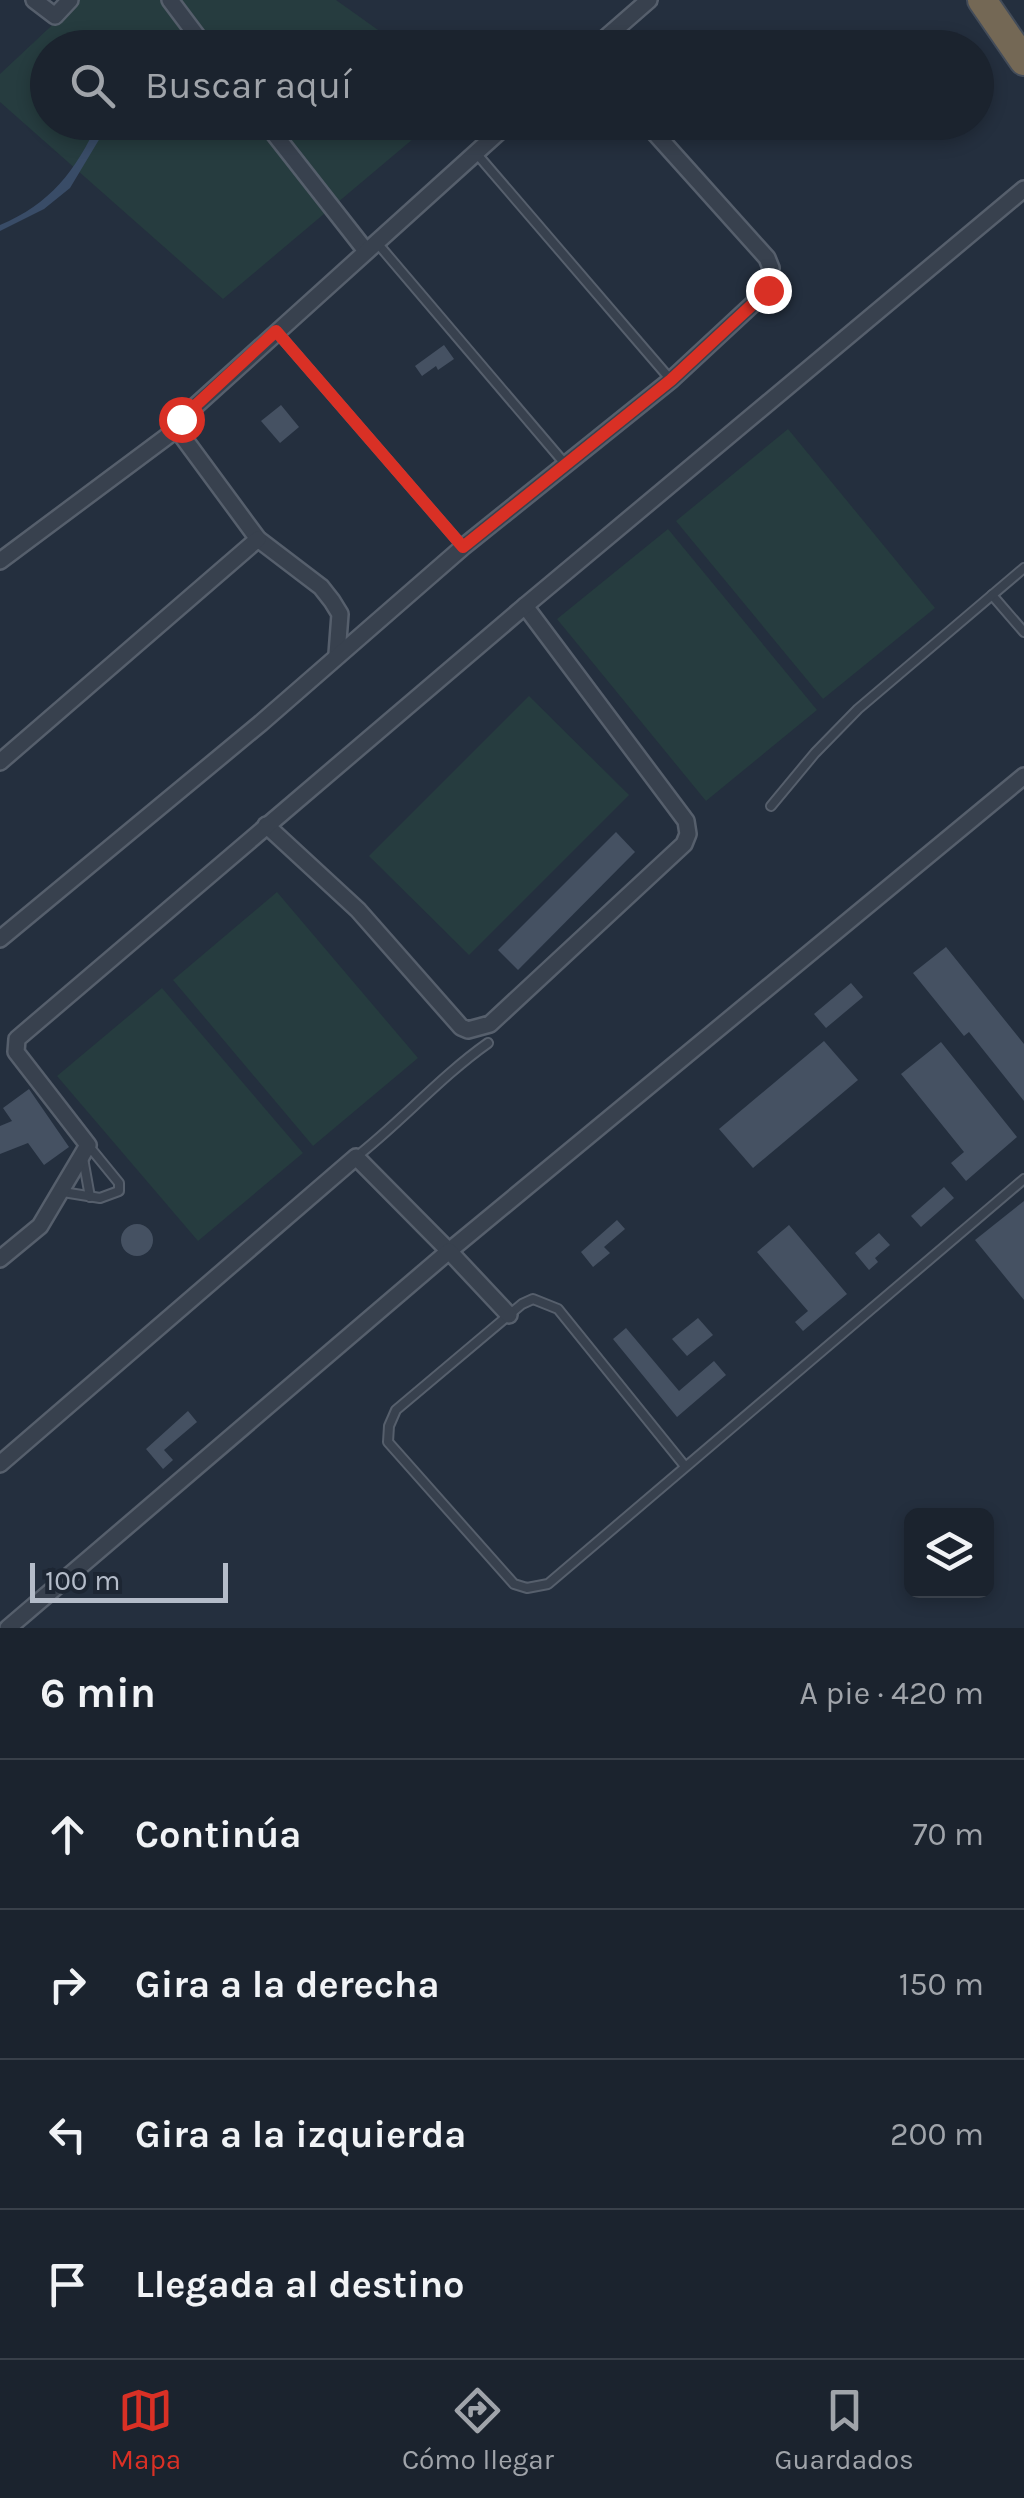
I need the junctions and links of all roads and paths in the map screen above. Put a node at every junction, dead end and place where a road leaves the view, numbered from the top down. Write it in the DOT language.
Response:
graph roads {
  1 [pos="34,0"];
  2 [pos="70,0"];
  3 [pos="170,0"];
  4 [pos="649,0"];
  5 [pos="982,0"];
  6 [pos="192,30"];
  7 [pos="614,30"];
  8 [pos="1024,61"];
  9 [pos="280,140"];
  10 [pos="490,140"];
  11 [pos="661,140"];
  12 [pos="476,153"];
  13 [pos="1024,189"];
  14 [pos="371,246"];
  15 [pos="276,331"];
  16 [pos="671,380"];
  17 [pos="178,428"];
  18 [pos="566,465"];
  19 [pos="258,540"];
  20 [pos="463,547"];
  21 [pos="0,561"];
  22 [pos="1024,568"];
  23 [pos="992,594"];
  24 [pos="524,606"];
  25 [pos="1024,632"];
  26 [pos="337,654"];
  27 [pos="0,762"];
  28 [pos="1024,776"];
  29 [pos="772,806"];
  30 [pos="266,825"];
  31 [pos="0,939"];
  32 [pos="488,1043"];
  33 [pos="86,1151"];
  34 [pos="356,1157"];
  35 [pos="1024,1179"];
  36 [pos="63,1192"];
  37 [pos="90,1196"];
  38 [pos="448,1251"];
  39 [pos="0,1259"];
  40 [pos="509,1315"];
  41 [pos="0,1464"];
  42 [pos="684,1465"];
  43 [pos="8,1628"];
  1 -- 2 [label="street"];
  3 -- 6 [label="street"];
  4 -- 7 [label="street"];
  5 -- 8 [label="highway"];
  9 -- 14 [label="street"];
  10 -- 12 [label="street"];
  11 -- 16 [label="street"];
  12 -- 14 [label="street"];
  12 -- 16 [label="lane"];
  13 -- 24 [label="street"];
  14 -- 15 [label="street"];
  14 -- 18 [label="lane"];
  15 -- 17 [label="street"];
  15 -- 20 [label="lane"];
  16 -- 18 [label="street"];
  17 -- 19 [label="street"];
  17 -- 21 [label="street"];
  18 -- 20 [label="street"];
  19 -- 26 [label="street"];
  19 -- 27 [label="street"];
  20 -- 26 [label="street"];
  22 -- 23 [label="lane"];
  23 -- 25 [label="lane"];
  23 -- 29 [label="lane"];
  24 -- 30 [label="street"];
  24 -- 30 [label="street"];
  26 -- 31 [label="street"];
  28 -- 38 [label="street"];
  30 -- 33 [label="street"];
  32 -- 34 [label="lane"];
  33 -- 36 [label="street"];
  33 -- 37 [label="lane"];
  33 -- 37 [label="lane"];
  34 -- 38 [label="street"];
  34 -- 41 [label="street"];
  35 -- 42 [label="lane"];
  36 -- 37 [label="lane"];
  36 -- 39 [label="street"];
  38 -- 40 [label="street"];
  38 -- 43 [label="street"];
  40 -- 42 [label="lane"];
  40 -- 42 [label="lane"];
}
